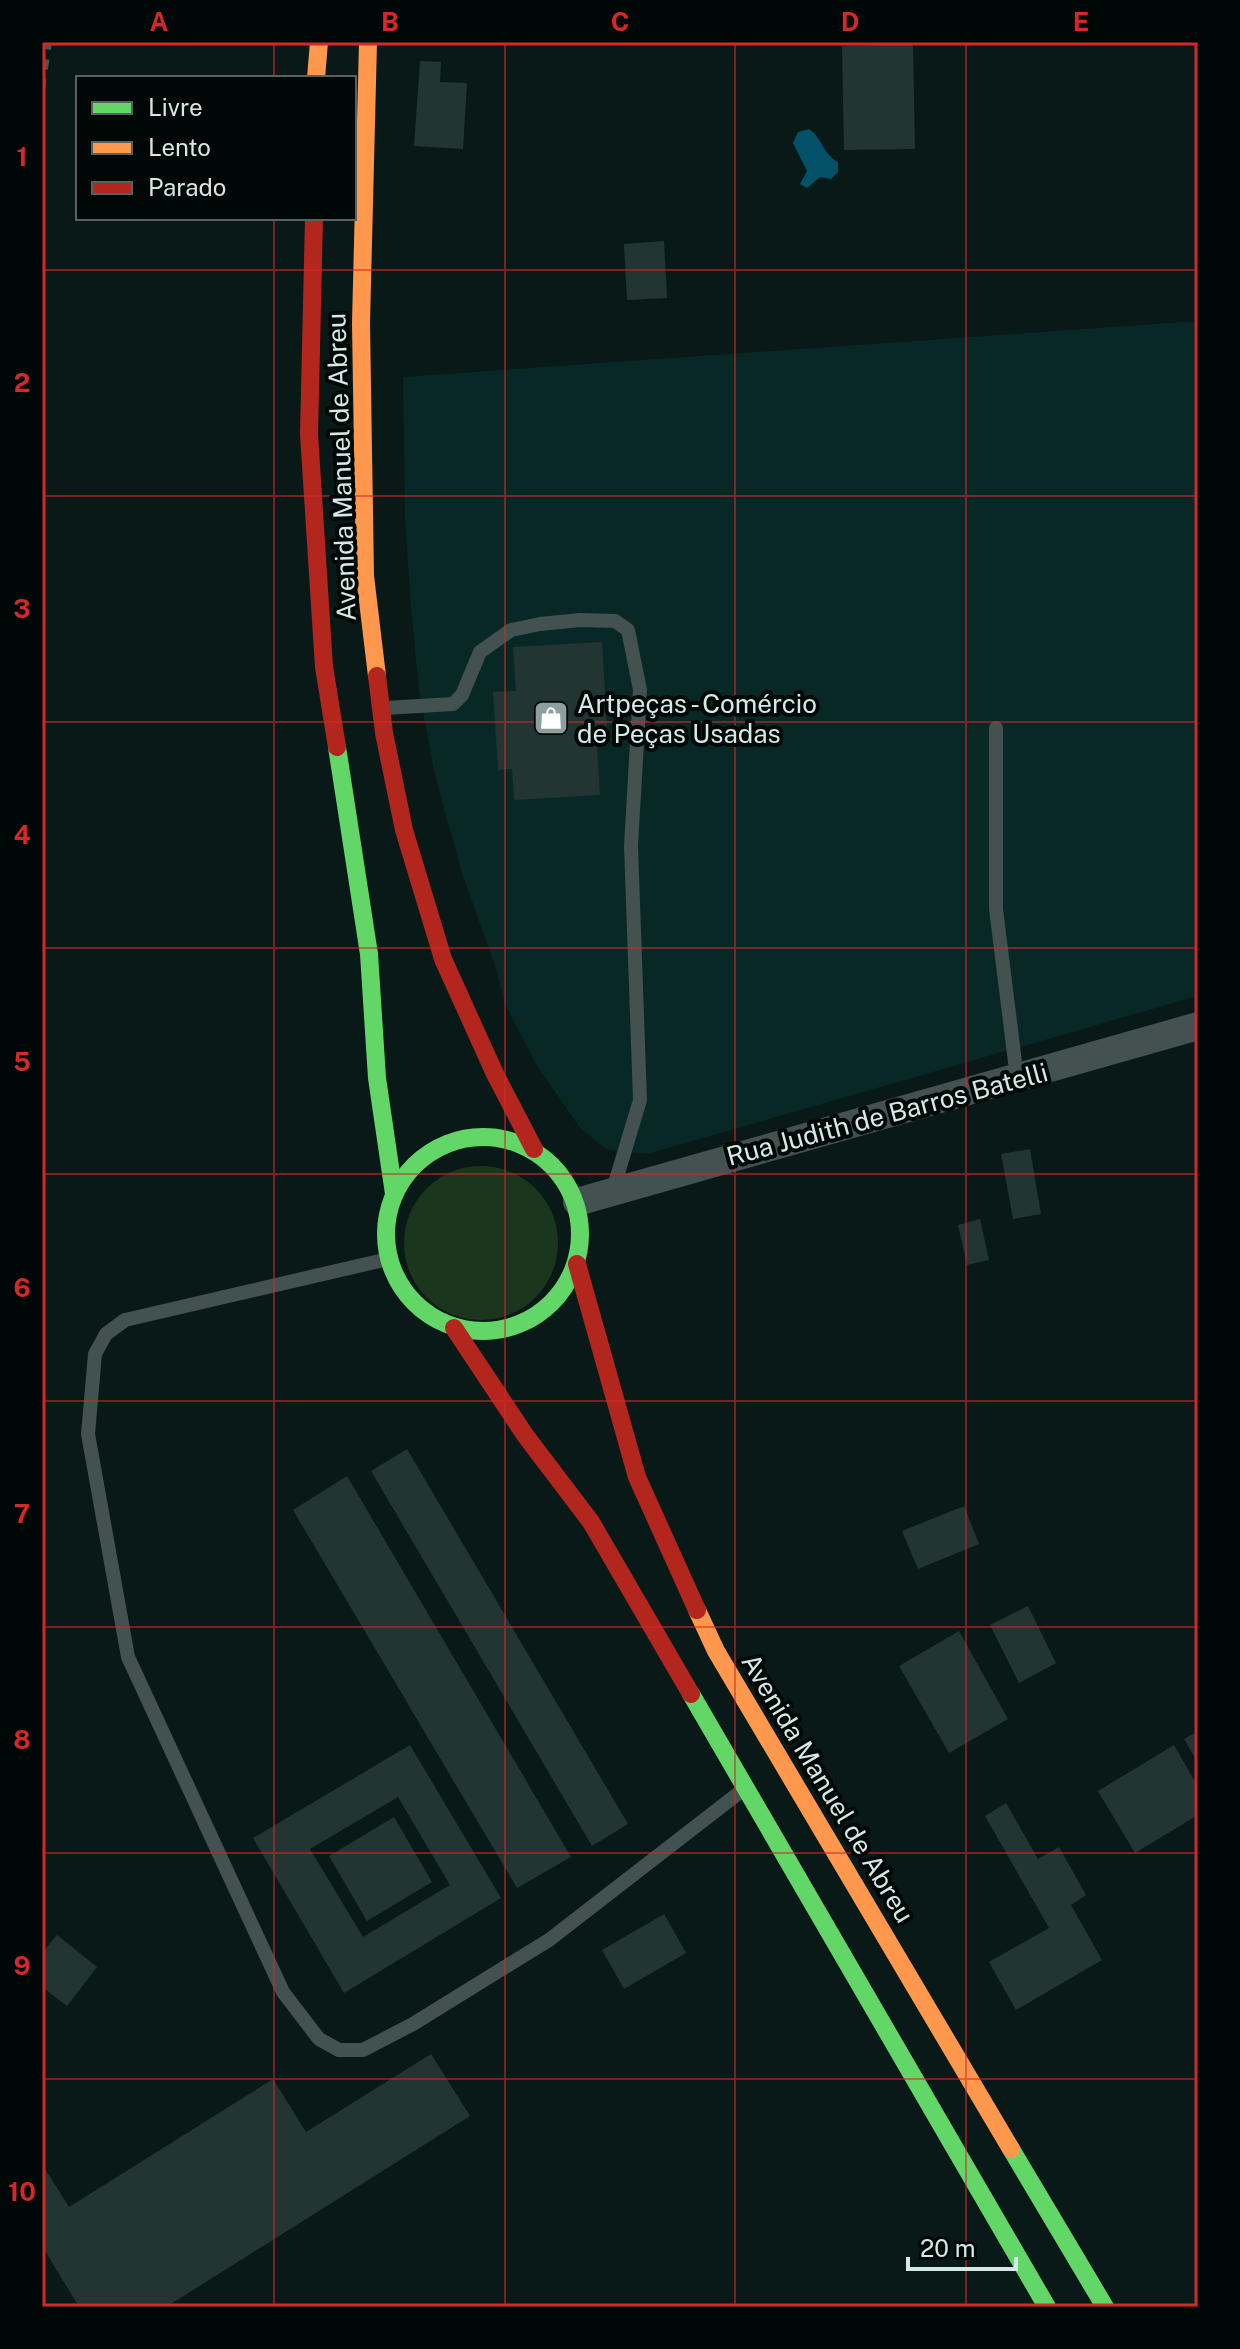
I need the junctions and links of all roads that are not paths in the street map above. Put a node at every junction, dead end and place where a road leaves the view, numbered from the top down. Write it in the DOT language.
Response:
graph roads {
  1 [pos="319,42"];
  2 [pos="368,42"];
  3 [pos="316,76"];
  4 [pos="314,220"];
  5 [pos="381,709"];
  6 [pos="996,728"];
  7 [pos="1198,1026"];
  8 [pos="1017,1078"];
  9 [pos="534,1149"];
  10 [pos="613,1190"];
  11 [pos="394,1194"];
  12 [pos="577,1202"];
  13 [pos="388,1259"];
  14 [pos="577,1264"];
  15 [pos="454,1328"];
  16 [pos="745,1789"];
  17 [pos="1047,2307"];
  18 [pos="1105,2307"];
  1 -- 3 [label="main road"];
  2 -- 5 [label="main road, Avenida Manuel de Abreu"];
  4 -- 11 [label="main road, Avenida Manuel de Abreu"];
  5 -- 9 [label="main road, Avenida Manuel de Abreu"];
  5 -- 10 [label="lane"];
  6 -- 8 [label="lane"];
  7 -- 8 [label="street, Rua Judith de Barros Batelli"];
  8 -- 10 [label="street, Rua Judith de Barros Batelli"];
  9 -- 11 [label="main road"];
  9 -- 12 [label="main road"];
  10 -- 12 [label="street, Rua Judith de Barros Batelli"];
  11 -- 13 [label="main road"];
  12 -- 14 [label="main road"];
  13 -- 15 [label="main road"];
  13 -- 16 [label="lane"];
  14 -- 15 [label="main road"];
  14 -- 18 [label="main road, Avenida Manuel de Abreu"];
  15 -- 16 [label="main road"];
  16 -- 17 [label="main road"];
}
